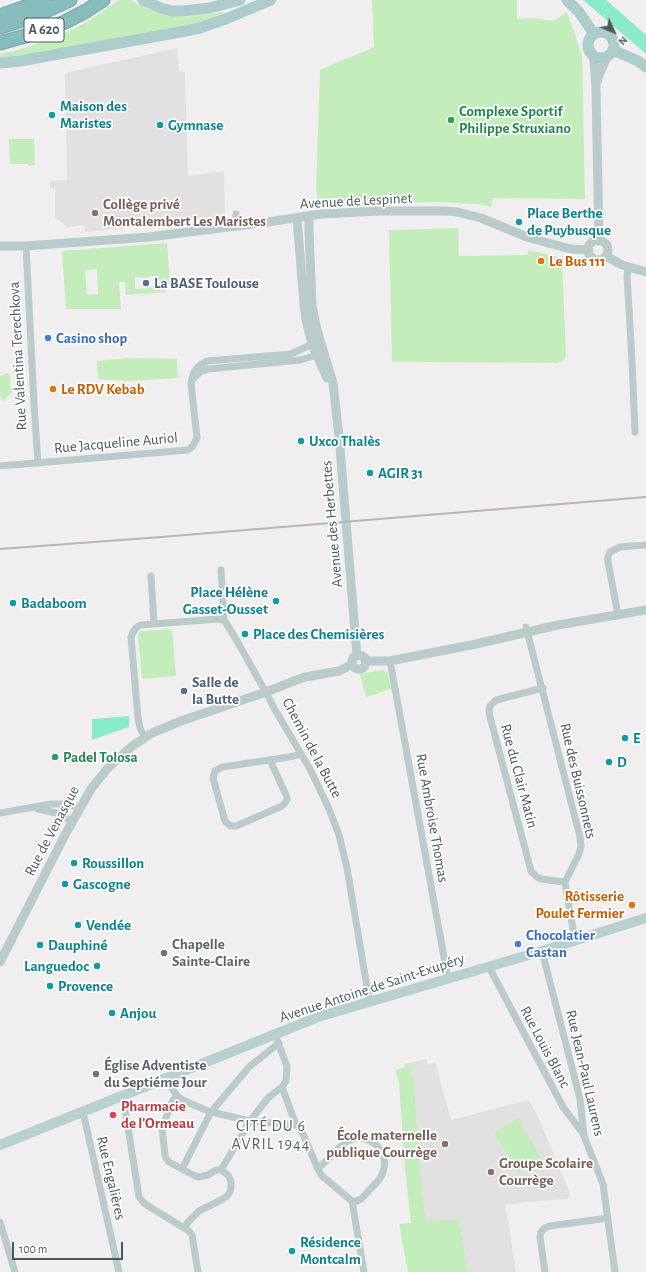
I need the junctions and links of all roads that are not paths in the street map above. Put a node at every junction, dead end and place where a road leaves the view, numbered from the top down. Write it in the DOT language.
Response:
graph roads {
  1 [pos="45,0"];
  2 [pos="70,0"];
  3 [pos="103,0"];
  4 [pos="143,0"];
  5 [pos="240,0"];
  6 [pos="271,0"];
  7 [pos="567,0"];
  8 [pos="14,11"];
  9 [pos="0,12"];
  10 [pos="0,16"];
  11 [pos="0,27"];
  12 [pos="594,34"];
  13 [pos="0,43"];
  14 [pos="610,53"];
  15 [pos="592,54"];
  16 [pos="0,63"];
  17 [pos="646,66"];
  18 [pos="596,87"];
  19 [pos="236,214"];
  20 [pos="310,216"];
  21 [pos="297,218"];
  22 [pos="236,226"];
  23 [pos="598,240"];
  24 [pos="0,246"];
  25 [pos="26,246"];
  26 [pos="589,250"];
  27 [pos="606,256"];
  28 [pos="628,267"];
  29 [pos="646,272"];
  30 [pos="316,343"];
  31 [pos="320,354"];
  32 [pos="191,383"];
  33 [pos="635,432"];
  34 [pos="38,463"];
  35 [pos="0,466"];
  36 [pos="646,545"];
  37 [pos="221,570"];
  38 [pos="150,576"];
  39 [pos="646,610"];
  40 [pos="618,615"];
  41 [pos="224,620"];
  42 [pos="154,624"];
  43 [pos="527,630"];
  44 [pos="357,656"];
  45 [pos="365,661"];
  46 [pos="390,661"];
  47 [pos="352,664"];
  48 [pos="542,688"];
  49 [pos="264,689"];
  50 [pos="145,738"];
  51 [pos="301,754"];
  52 [pos="270,760"];
  53 [pos="26,808"];
  54 [pos="79,808"];
  55 [pos="0,812"];
  56 [pos="72,821"];
  57 [pos="565,882"];
  58 [pos="646,918"];
  59 [pos="574,940"];
  60 [pos="542,951"];
  61 [pos="1,955"];
  62 [pos="489,967"];
  63 [pos="448,979"];
  64 [pos="370,1001"];
  65 [pos="277,1039"];
  66 [pos="166,1079"];
  67 [pos="282,1087"];
  68 [pos="123,1096"];
  69 [pos="177,1096"];
  70 [pos="83,1112"];
  71 [pos="211,1112"];
  72 [pos="250,1121"];
  73 [pos="296,1125"];
  74 [pos="584,1136"];
  75 [pos="0,1145"];
  76 [pos="182,1169"];
  77 [pos="318,1169"];
  78 [pos="221,1170"];
  79 [pos="352,1201"];
  80 [pos="608,1218"];
  81 [pos="0,1222"];
  82 [pos="184,1228"];
  83 [pos="15,1272"];
  84 [pos="119,1272"];
  85 [pos="198,1272"];
  86 [pos="364,1272"];
  87 [pos="545,1272"];
  88 [pos="615,1272"];
  1 -- 8 [label="highway"];
  2 -- 11 [label="highway, A 620"];
  3 -- 13 [label="highway, A 620"];
  4 -- 5 [label="main road"];
  6 -- 16 [label="main road"];
  7 -- 12 [label="main road"];
  8 -- 9 [label="highway"];
  8 -- 10 [label="highway"];
  12 -- 14 [label="main road"];
  12 -- 15 [label="main road"];
  14 -- 15 [label="main road"];
  14 -- 17 [label="main road"];
  14 -- 18 [label="street"];
  15 -- 18 [label="street"];
  18 -- 23 [label="street"];
  19 -- 22 [label="street"];
  20 -- 21 [label="street, Avenue de Lespinet"];
  20 -- 26 [label="street, Avenue de Lespinet"];
  20 -- 30 [label="street, Avenue des Herbettes"];
  21 -- 22 [label="street, Avenue de Lespinet"];
  21 -- 30 [label="street, Avenue des Herbettes"];
  22 -- 25 [label="street, Avenue de Lespinet"];
  23 -- 26 [label="street"];
  23 -- 27 [label="street"];
  24 -- 25 [label="street, Avenue de Lespinet"];
  25 -- 34 [label="street, Rue Valentina Terechkova"];
  26 -- 27 [label="street, Avenue de Lespinet"];
  27 -- 28 [label="street, Avenue de Lespinet"];
  28 -- 29 [label="street, Avenue de Lespinet"];
  28 -- 33 [label="street"];
  30 -- 31 [label="street, Avenue des Herbettes"];
  30 -- 32 [label="street"];
  31 -- 32 [label="street"];
  31 -- 44 [label="street, Avenue des Herbettes"];
  32 -- 34 [label="street, Rue Jacqueline Auriol"];
  34 -- 35 [label="street, Rue Jacqueline Auriol"];
  36 -- 40 [label="street"];
  37 -- 41 [label="street"];
  38 -- 42 [label="street"];
  39 -- 40 [label="street"];
  40 -- 43 [label="street"];
  41 -- 42 [label="street"];
  41 -- 49 [label="street"];
  42 -- 50 [label="street"];
  43 -- 46 [label="street"];
  43 -- 48 [label="street, Rue des Buissonnets"];
  44 -- 45 [label="street"];
  44 -- 47 [label="street"];
  45 -- 46 [label="street"];
  45 -- 47 [label="street"];
  46 -- 63 [label="street, Rue Ambroise Thomas"];
  47 -- 49 [label="street, Chemin de la Butte"];
  48 -- 57 [label="street, Rue des Buissonnets"];
  48 -- 57 [label="street, Rue du Clair Matin"];
  49 -- 50 [label="street, Rue de Venasque"];
  49 -- 51 [label="street, Chemin de la Butte"];
  50 -- 54 [label="street, Rue de Venasque"];
  51 -- 52 [label="street"];
  51 -- 64 [label="street, Chemin de la Butte"];
  52 -- 52 [label="street"];
  53 -- 54 [label="street"];
  53 -- 55 [label="street"];
  53 -- 56 [label="street"];
  54 -- 56 [label="street, Rue de Venasque"];
  56 -- 61 [label="street, Rue de Venasque"];
  57 -- 59 [label="street"];
  58 -- 59 [label="main road, Avenue Antoine de Saint-Exupéry"];
  59 -- 60 [label="main road, Avenue Antoine de Saint-Exupéry"];
  60 -- 62 [label="main road, Avenue Antoine de Saint-Exupéry"];
  60 -- 74 [label="street, Rue Jean-Paul Laurens"];
  62 -- 63 [label="main road, Avenue Antoine de Saint-Exupéry"];
  62 -- 74 [label="street, Rue Louis Blanc"];
  63 -- 64 [label="main road, Avenue Antoine de Saint-Exupéry"];
  64 -- 65 [label="main road, Avenue Antoine de Saint-Exupéry"];
  65 -- 66 [label="main road, Avenue Antoine de Saint-Exupéry"];
  65 -- 67 [label="street"];
  65 -- 71 [label="street"];
  66 -- 68 [label="main road, Avenue Antoine de Saint-Exupéry"];
  66 -- 69 [label="street"];
  67 -- 72 [label="street"];
  67 -- 73 [label="street"];
  68 -- 70 [label="main road, Avenue Antoine de Saint-Exupéry"];
  68 -- 82 [label="street"];
  69 -- 71 [label="street"];
  69 -- 76 [label="street"];
  70 -- 75 [label="main road, Avenue Antoine de Saint-Exupéry"];
  70 -- 84 [label="street, Rue Engalières"];
  71 -- 72 [label="street"];
  71 -- 76 [label="street"];
  72 -- 73 [label="street"];
  72 -- 78 [label="street"];
  73 -- 77 [label="street"];
  74 -- 80 [label="street, Rue Jean-Paul Laurens"];
  76 -- 78 [label="street"];
  77 -- 79 [label="street"];
  77 -- 79 [label="street"];
  78 -- 82 [label="street"];
  79 -- 86 [label="street"];
  80 -- 87 [label="street"];
  80 -- 88 [label="street, Rue Jean-Paul Laurens"];
  81 -- 83 [label="street"];
  82 -- 85 [label="street"];
}
